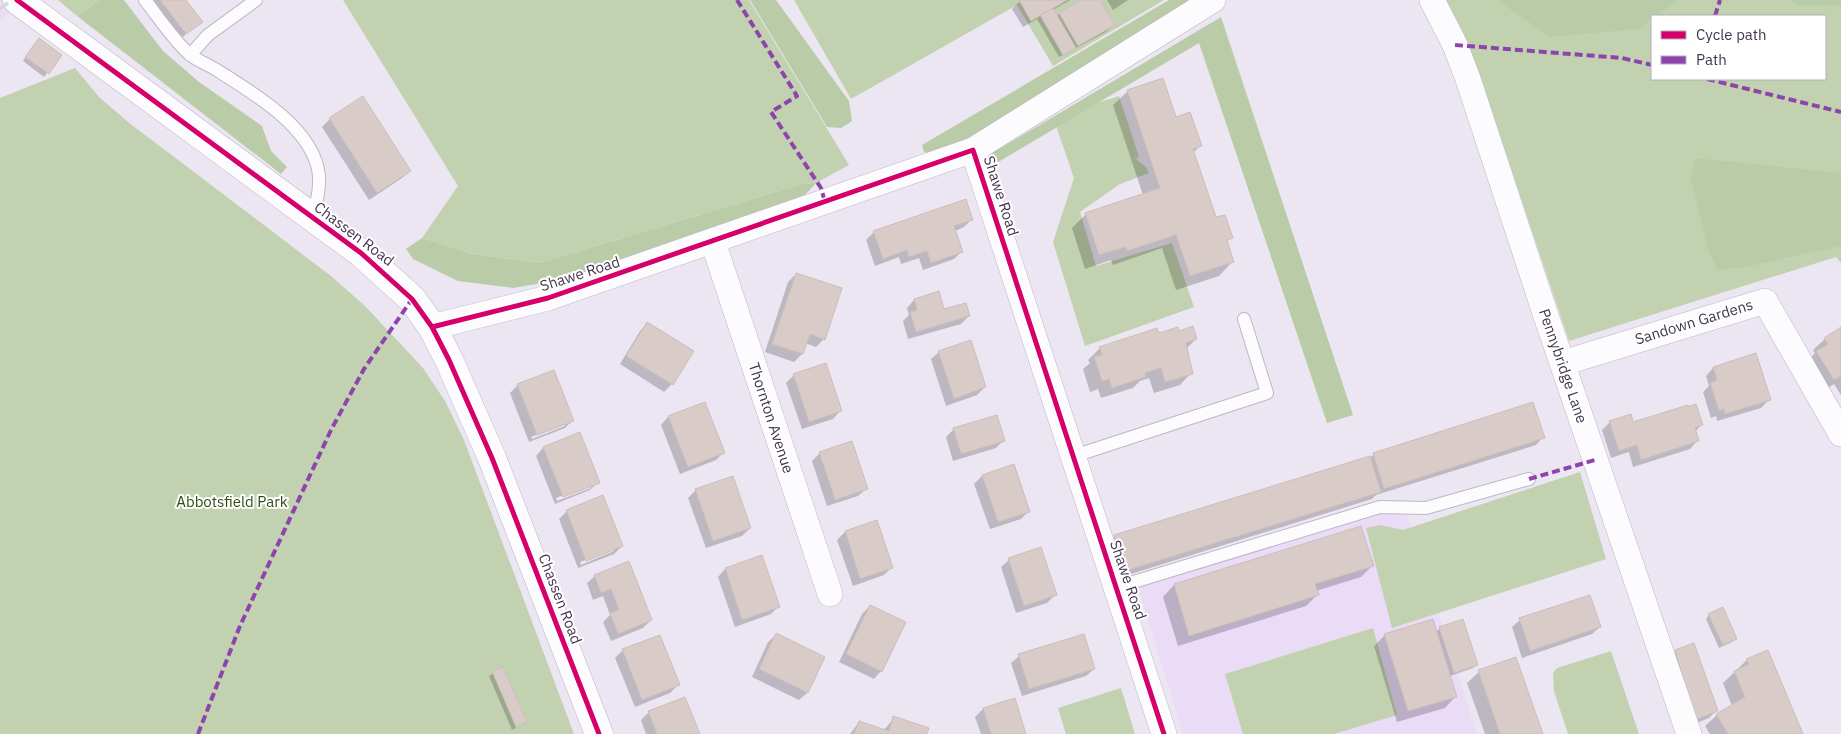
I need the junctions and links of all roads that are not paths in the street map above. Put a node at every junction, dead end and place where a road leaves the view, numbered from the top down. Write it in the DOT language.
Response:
graph roads {
  1 [pos="17,0"];
  2 [pos="145,0"];
  3 [pos="256,0"];
  4 [pos="1213,0"];
  5 [pos="1432,0"];
  6 [pos="190,55"];
  7 [pos="973,150"];
  8 [pos="312,218"];
  9 [pos="713,242"];
  10 [pos="1244,319"];
  11 [pos="432,327"];
  12 [pos="1562,363"];
  13 [pos="1841,434"];
  14 [pos="1074,456"];
  15 [pos="1529,479"];
  16 [pos="1117,587"];
  17 [pos="830,594"];
  18 [pos="599,734"];
  19 [pos="1164,734"];
  20 [pos="1689,734"];
  1 -- 8 [label="street, Chassen Road"];
  2 -- 6 [label="lane"];
  3 -- 6 [label="lane"];
  4 -- 7 [label="street"];
  5 -- 12 [label="street, Pennybridge Lane"];
  6 -- 8 [label="lane"];
  7 -- 9 [label="street, Shawe Road"];
  7 -- 14 [label="street, Shawe Road"];
  8 -- 11 [label="street, Chassen Road"];
  9 -- 11 [label="street, Shawe Road"];
  9 -- 17 [label="street, Thornton Avenue"];
  10 -- 14 [label="lane"];
  11 -- 18 [label="street, Chassen Road"];
  12 -- 13 [label="street, Sandown Gardens"];
  12 -- 20 [label="street, Pennybridge Lane"];
  14 -- 16 [label="street, Shawe Road"];
  15 -- 16 [label="lane"];
  16 -- 19 [label="street, Shawe Road"];
}
